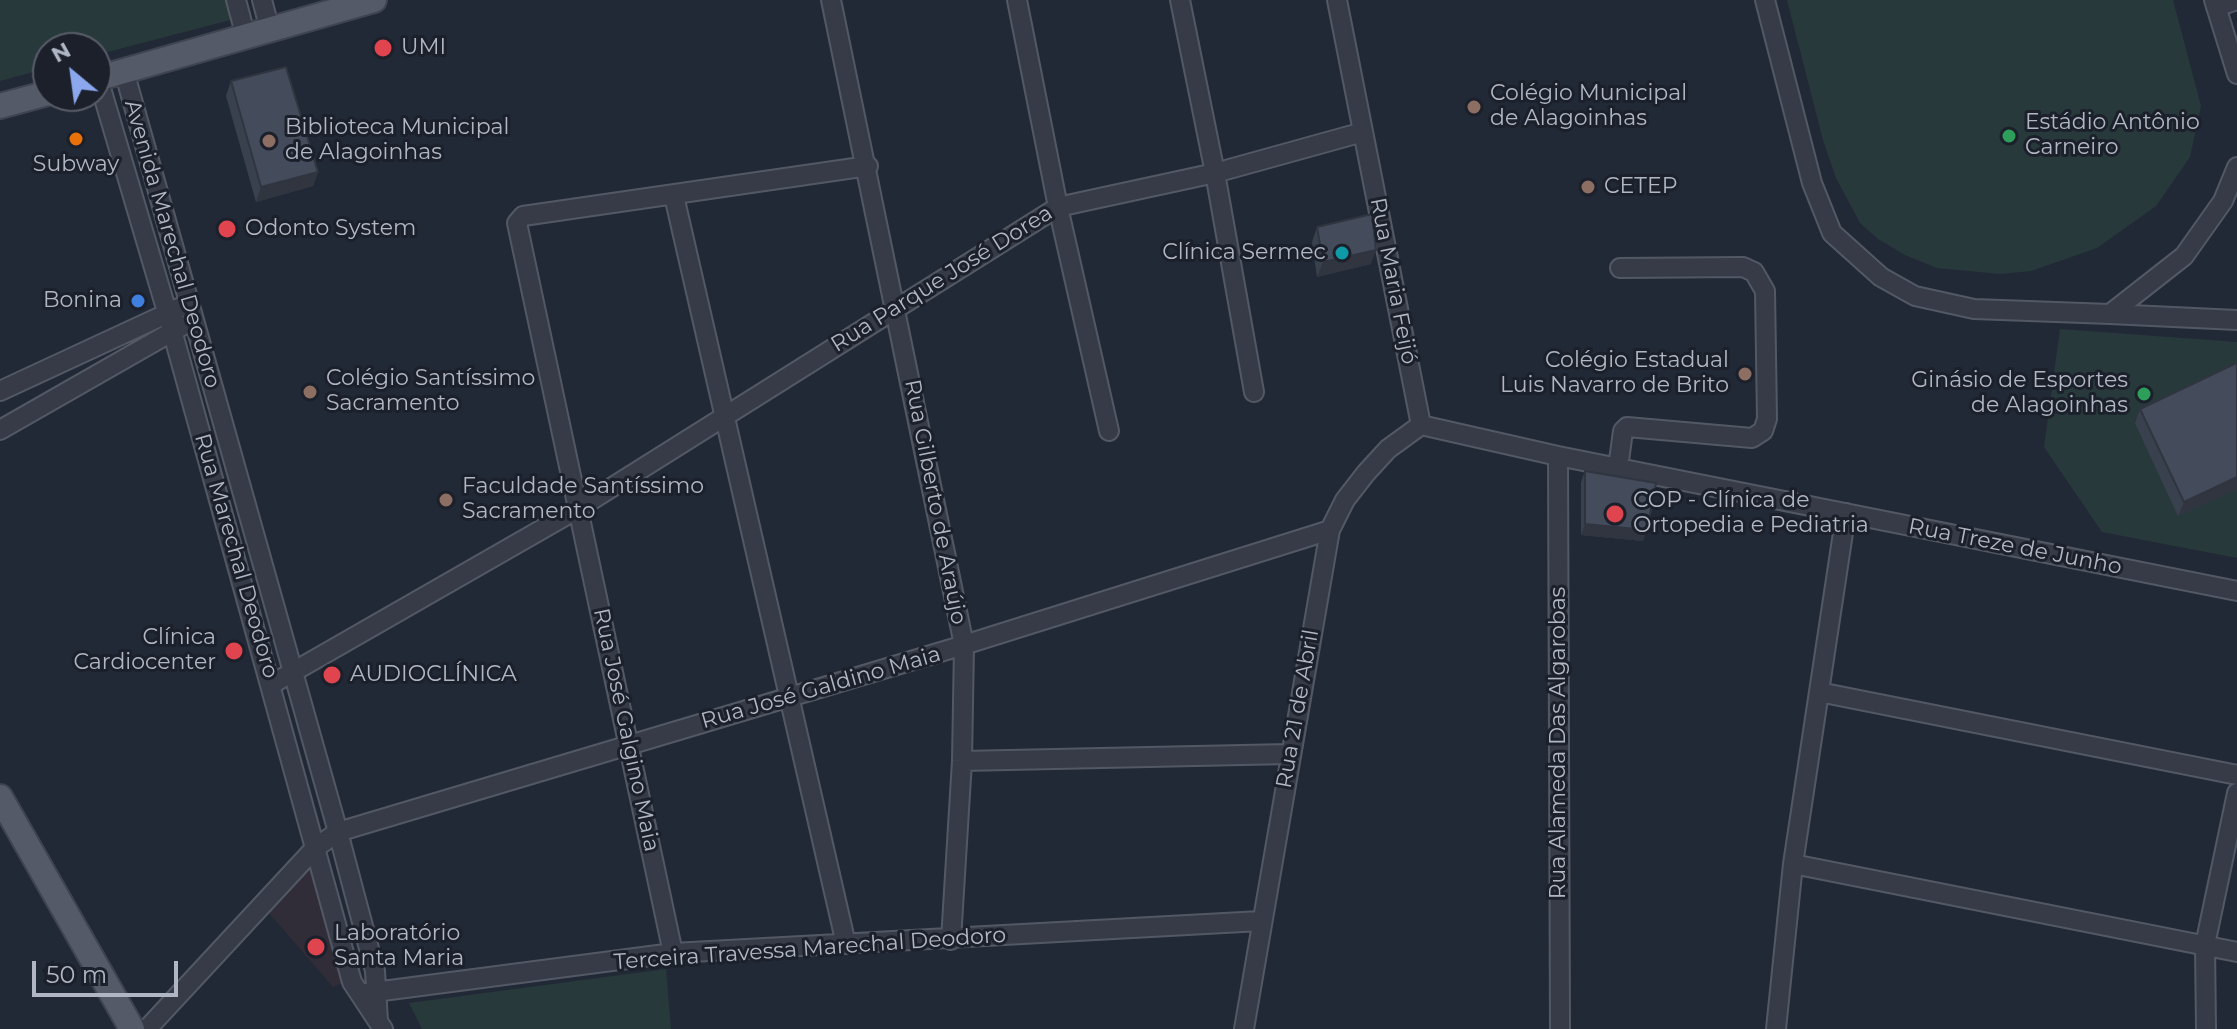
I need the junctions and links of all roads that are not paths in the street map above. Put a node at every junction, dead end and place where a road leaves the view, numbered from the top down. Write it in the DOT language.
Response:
graph roads {
  1 [pos="236,0"];
  2 [pos="262,0"];
  3 [pos="374,0"];
  4 [pos="831,0"];
  5 [pos="1017,0"];
  6 [pos="1180,0"];
  7 [pos="1337,0"];
  8 [pos="1765,0"];
  9 [pos="2237,0"];
  10 [pos="2215,4"];
  11 [pos="270,30"];
  12 [pos="246,37"];
  13 [pos="124,71"];
  14 [pos="2237,74"];
  15 [pos="112,75"];
  16 [pos="32,97"];
  17 [pos="0,106"];
  18 [pos="107,112"];
  19 [pos="1363,132"];
  20 [pos="868,166"];
  21 [pos="2237,167"];
  22 [pos="1215,173"];
  23 [pos="674,196"];
  24 [pos="1058,207"];
  25 [pos="1620,268"];
  26 [pos="896,305"];
  27 [pos="191,312"];
  28 [pos="2110,314"];
  29 [pos="2237,320"];
  30 [pos="170,322"];
  31 [pos="0,391"];
  32 [pos="1254,392"];
  33 [pos="723,417"];
  34 [pos="1421,425"];
  35 [pos="0,430"];
  36 [pos="1109,431"];
  37 [pos="1558,456"];
  38 [pos="1618,468"];
  39 [pos="579,508"];
  40 [pos="1846,513"];
  41 [pos="1330,530"];
  42 [pos="2237,591"];
  43 [pos="964,645"];
  44 [pos="293,673"];
  45 [pos="272,684"];
  46 [pos="1819,692"];
  47 [pos="789,697"];
  48 [pos="629,744"];
  49 [pos="1289,754"];
  50 [pos="962,761"];
  51 [pos="2237,775"];
  52 [pos="2237,793"];
  53 [pos="0,797"];
  54 [pos="338,832"];
  55 [pos="315,848"];
  56 [pos="1793,864"];
  57 [pos="1261,921"];
  58 [pos="951,940"];
  59 [pos="846,944"];
  60 [pos="2205,945"];
  61 [pos="2237,952"];
  62 [pos="673,953"];
  63 [pos="369,993"];
  64 [pos="380,1025"];
  65 [pos="132,1029"];
  66 [pos="147,1029"];
  67 [pos="1244,1029"];
  68 [pos="1560,1029"];
  69 [pos="1776,1029"];
  70 [pos="2206,1029"];
  1 -- 12 [label="street"];
  2 -- 11 [label="street"];
  3 -- 11 [label="main road"];
  4 -- 20 [label="street, Rua Gilberto de Araújo"];
  5 -- 24 [label="street"];
  6 -- 22 [label="street"];
  7 -- 19 [label="street, Rua Maria Feijó"];
  8 -- 28 [label="street"];
  9 -- 10 [label="street"];
  10 -- 14 [label="street"];
  11 -- 12 [label="main road"];
  12 -- 13 [label="main road"];
  13 -- 15 [label="main road"];
  13 -- 27 [label="street, Avenida Marechal Deodoro"];
  16 -- 17 [label="main road"];
  18 -- 30 [label="street, Rua Marechal Deodoro"];
  19 -- 22 [label="street, Rua Parque José Dorea"];
  19 -- 34 [label="street, Rua Maria Feijó"];
  20 -- 23 [label="street"];
  20 -- 26 [label="street, Rua Gilberto de Araújo"];
  21 -- 28 [label="street"];
  22 -- 24 [label="street, Rua Parque José Dorea"];
  22 -- 32 [label="street"];
  23 -- 33 [label="street"];
  23 -- 39 [label="street"];
  24 -- 26 [label="street, Rua Parque José Dorea"];
  24 -- 36 [label="street"];
  25 -- 38 [label="street"];
  26 -- 33 [label="street, Rua Parque José Dorea"];
  26 -- 43 [label="street, Rua Gilberto de Araújo"];
  27 -- 30 [label="street"];
  27 -- 44 [label="street, Avenida Marechal Deodoro"];
  28 -- 29 [label="street"];
  30 -- 31 [label="street"];
  30 -- 35 [label="street"];
  30 -- 45 [label="street, Rua Marechal Deodoro"];
  33 -- 39 [label="street, Rua Parque José Dorea"];
  33 -- 47 [label="street"];
  34 -- 37 [label="street"];
  34 -- 41 [label="street, Rua 21 de Abril"];
  37 -- 38 [label="street, Rua Treze de Junho"];
  37 -- 68 [label="street, Rua Alameda Das Algarobas"];
  38 -- 40 [label="street, Rua Treze de Junho"];
  39 -- 44 [label="street, Rua Parque José Dorea"];
  39 -- 48 [label="street, Rua José Galgino Maia"];
  40 -- 42 [label="street, Rua Treze de Junho"];
  40 -- 46 [label="street"];
  41 -- 43 [label="street, Rua José Galdino Maia"];
  41 -- 49 [label="street, Rua 21 de Abril"];
  43 -- 47 [label="street, Rua José Galdino Maia"];
  43 -- 50 [label="street, Rua Gilberto de Araújo"];
  44 -- 45 [label="street, Rua Parque José Dorea"];
  44 -- 54 [label="street, Avenida Marechal Deodoro"];
  45 -- 55 [label="street, Rua Marechal Deodoro"];
  46 -- 51 [label="street"];
  46 -- 56 [label="street"];
  47 -- 48 [label="street, Rua José Galdino Maia"];
  47 -- 59 [label="street"];
  48 -- 54 [label="street, Rua José Galdino Maia"];
  48 -- 62 [label="street, Rua José Galgino Maia"];
  49 -- 50 [label="street"];
  49 -- 57 [label="street, Rua 21 de Abril"];
  50 -- 58 [label="street, Rua Gilberto de Araújo"];
  52 -- 60 [label="street"];
  53 -- 65 [label="main road"];
  54 -- 55 [label="street, Rua José Galdino Maia"];
  54 -- 63 [label="street, Avenida Marechal Deodoro"];
  55 -- 63 [label="street, Rua Marechal Deodoro"];
  55 -- 66 [label="street, Rua José Galdino Maia"];
  56 -- 60 [label="street"];
  56 -- 69 [label="street"];
  57 -- 58 [label="street, Terceira Travessa Marechal Deodoro"];
  57 -- 67 [label="street, Rua 21 de Abril"];
  58 -- 59 [label="street, Terceira Travessa Marechal Deodoro"];
  59 -- 62 [label="street, Terceira Travessa Marechal Deodoro"];
  60 -- 61 [label="street"];
  60 -- 70 [label="street"];
  62 -- 63 [label="street, Terceira Travessa Marechal Deodoro"];
  63 -- 64 [label="street, Avenida Marechal Deodoro"];
}
